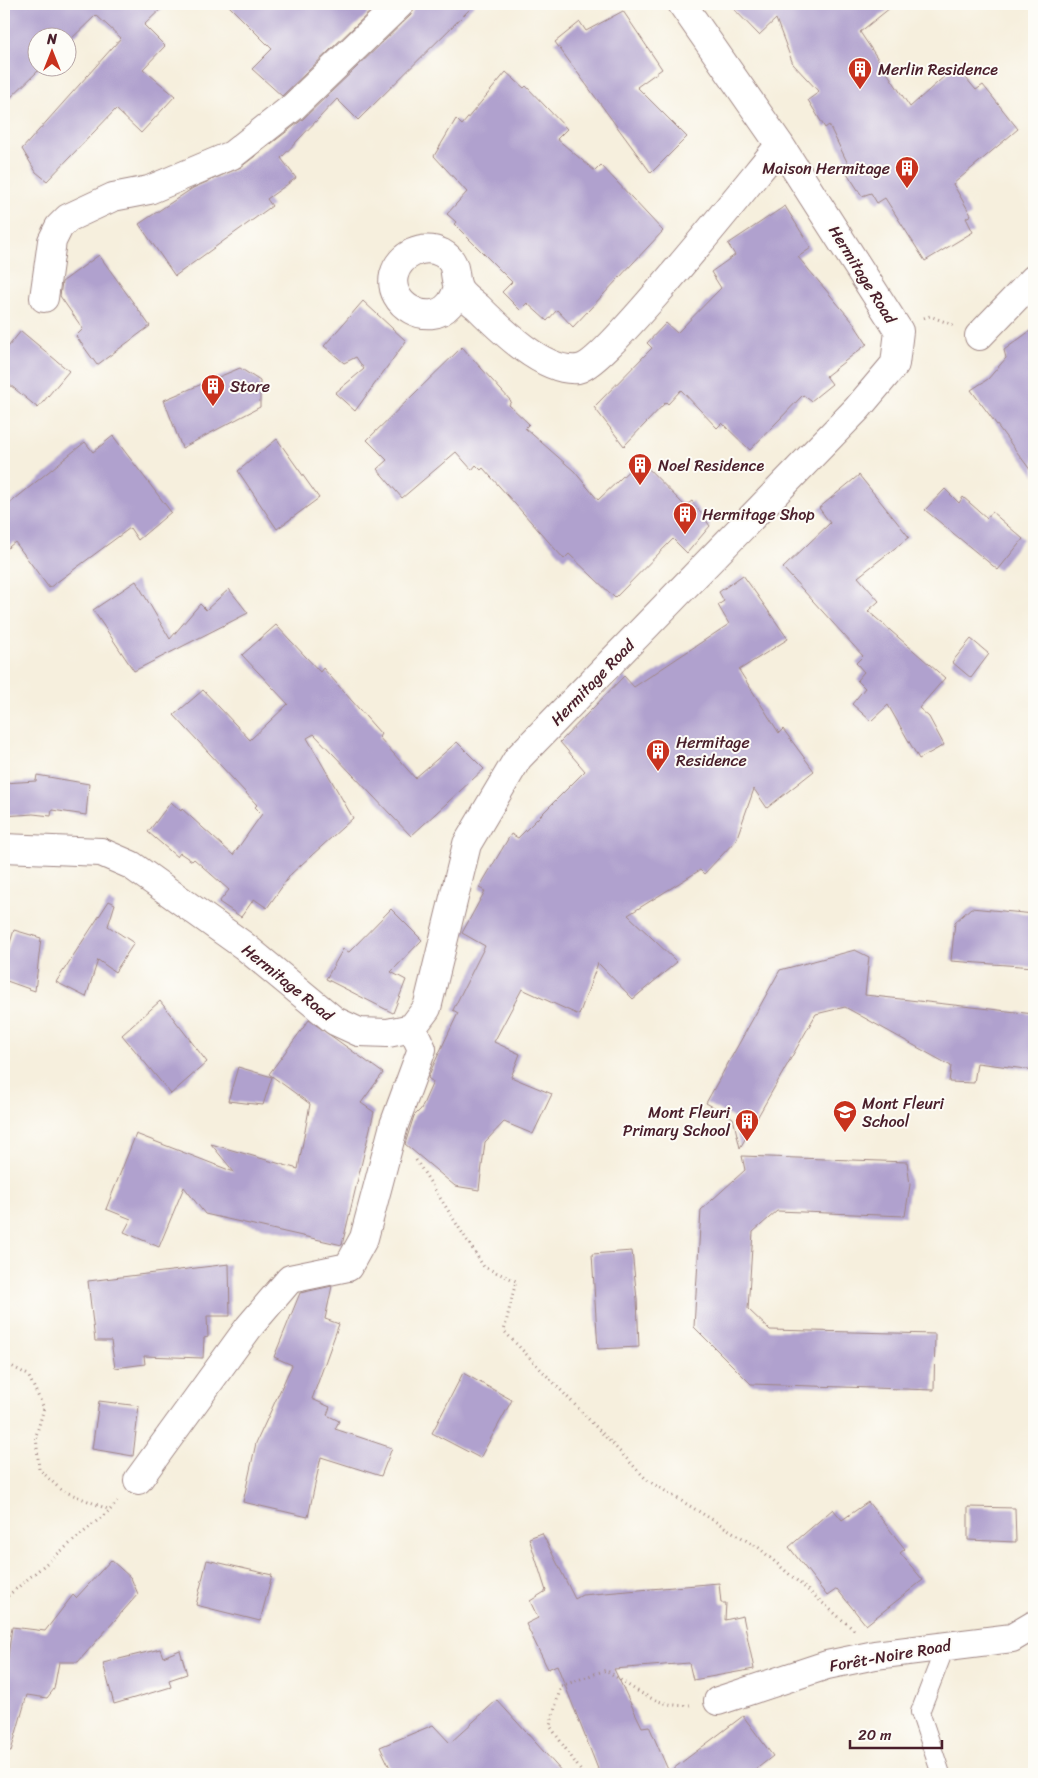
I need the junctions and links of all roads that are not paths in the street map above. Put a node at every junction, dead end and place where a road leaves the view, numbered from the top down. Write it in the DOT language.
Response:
graph roads {
  1 [pos="400,4"];
  2 [pos="682,4"];
  3 [pos="780,145"];
  4 [pos="1034,279"];
  5 [pos="458,288"];
  6 [pos="44,298"];
  7 [pos="979,336"];
  8 [pos="4,848"];
  9 [pos="412,1028"];
  10 [pos="138,1480"];
  11 [pos="1034,1625"];
  12 [pos="946,1645"];
  13 [pos="718,1701"];
  14 [pos="941,1774"];
  1 -- 6 [label="street"];
  2 -- 3 [label="street, Hermitage Road"];
  3 -- 5 [label="street"];
  3 -- 9 [label="street, Hermitage Road"];
  4 -- 7 [label="street"];
  8 -- 9 [label="street, Hermitage Road"];
  9 -- 10 [label="street"];
  11 -- 12 [label="street, Forêt-Noire Road"];
  12 -- 13 [label="street, Forêt-Noire Road"];
  12 -- 14 [label="lane"];
}
